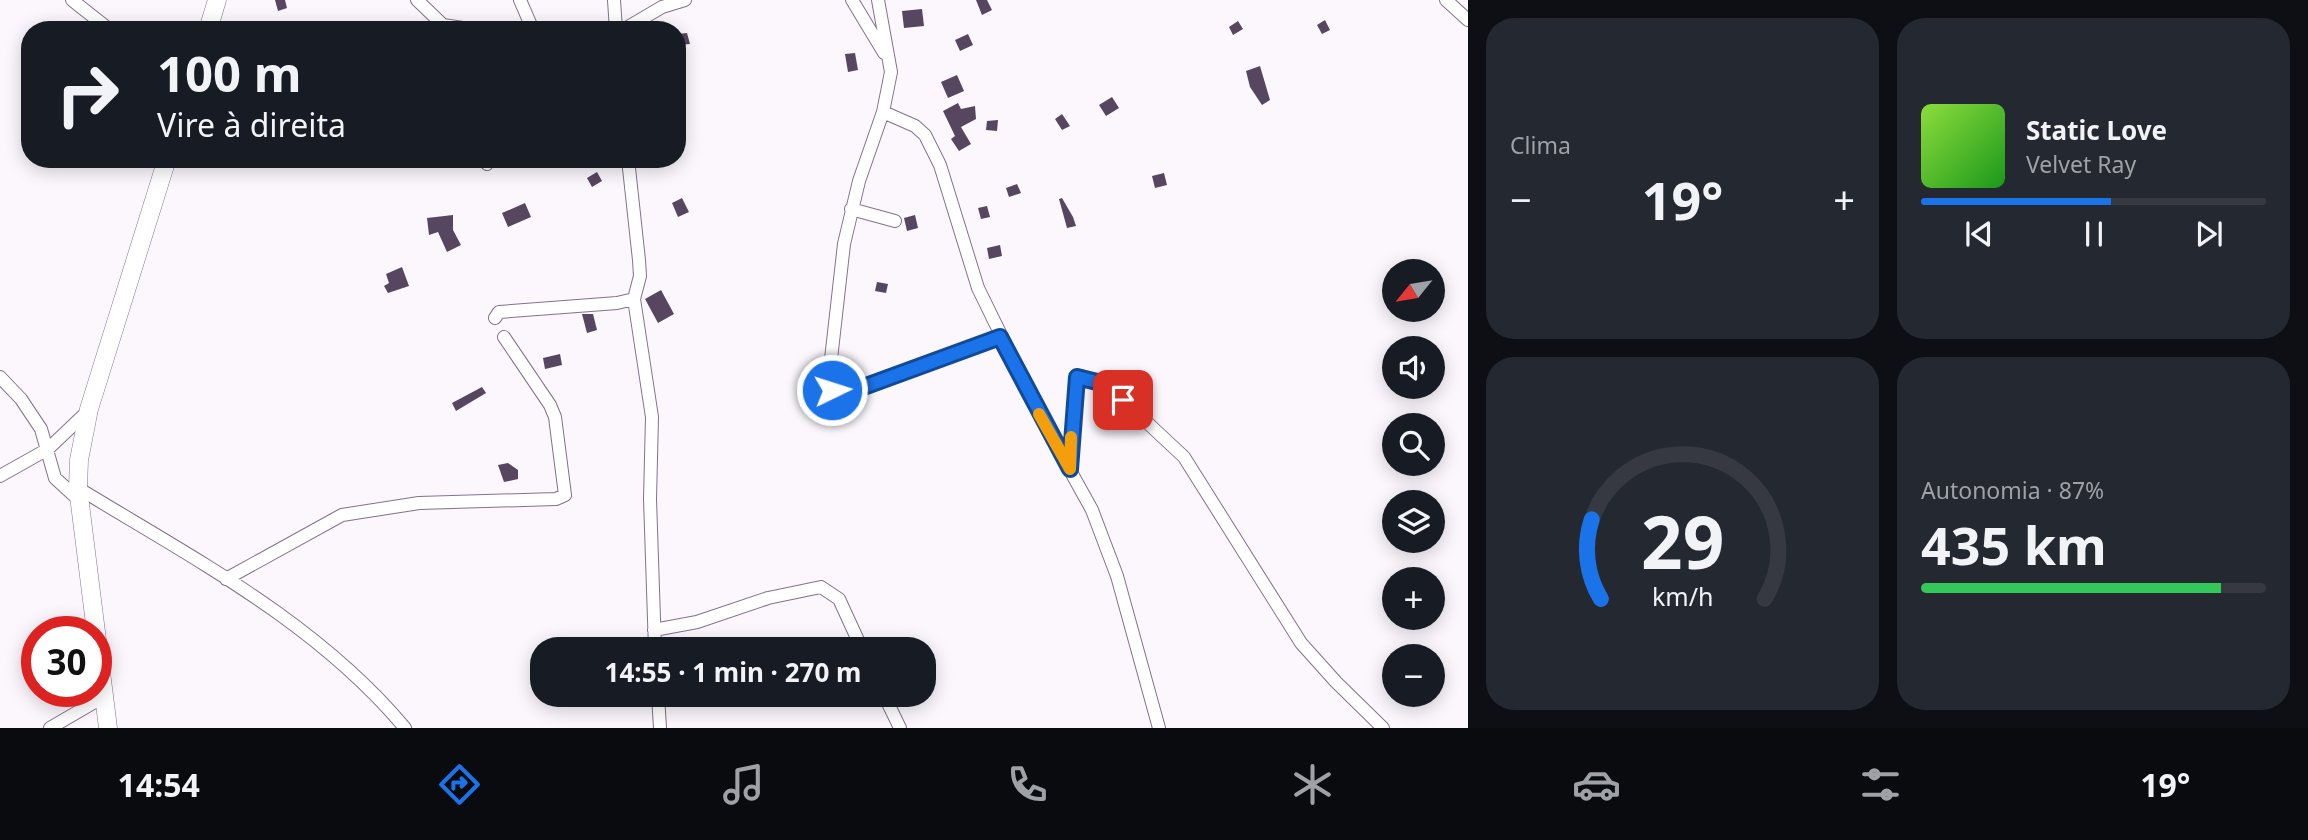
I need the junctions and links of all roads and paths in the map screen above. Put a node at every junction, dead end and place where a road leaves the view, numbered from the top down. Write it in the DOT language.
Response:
graph roads {
  1 [pos="72,0"];
  2 [pos="217,0"];
  3 [pos="417,0"];
  4 [pos="520,0"];
  5 [pos="614,0"];
  6 [pos="685,0"];
  7 [pos="852,0"];
  8 [pos="878,0"];
  9 [pos="1446,0"];
  10 [pos="1468,20"];
  11 [pos="99,21"];
  12 [pos="211,21"];
  13 [pos="440,21"];
  14 [pos="529,21"];
  15 [pos="615,21"];
  16 [pos="638,21"];
  17 [pos="886,56"];
  18 [pos="883,112"];
  19 [pos="164,168"];
  20 [pos="629,168"];
  21 [pos="851,209"];
  22 [pos="895,221"];
  23 [pos="634,299"];
  24 [pos="495,318"];
  25 [pos="504,337"];
  26 [pos="1000,337"];
  27 [pos="0,377"];
  28 [pos="89,410"];
  29 [pos="48,449"];
  30 [pos="1070,469"];
  31 [pos="0,476"];
  32 [pos="79,494"];
  33 [pos="226,579"];
  34 [pos="95,616"];
  35 [pos="654,630"];
  36 [pos="654,637"];
  37 [pos="856,637"];
  38 [pos="86,707"];
  39 [pos="106,707"];
  40 [pos="659,707"];
  41 [pos="890,707"];
  42 [pos="50,728"];
  43 [pos="108,728"];
  44 [pos="405,728"];
  45 [pos="660,728"];
  46 [pos="900,728"];
  47 [pos="1159,728"];
  48 [pos="1383,728"];
  1 -- 11 [label="street"];
  2 -- 12 [label="main road"];
  3 -- 13 [label="street"];
  4 -- 14 [label="street"];
  5 -- 15 [label="street"];
  6 -- 16 [label="street"];
  7 -- 17 [label="street"];
  8 -- 17 [label="street"];
  9 -- 10 [label="street"];
  17 -- 18 [label="street"];
  18 -- 21 [label="street"];
  18 -- 26 [label="street"];
  19 -- 28 [label="main road"];
  20 -- 23 [label="street"];
  21 -- 22 [label="street"];
  21 -- 26 [label="street"];
  23 -- 24 [label="street"];
  23 -- 35 [label="street"];
  25 -- 33 [label="street"];
  26 -- 30 [label="street"];
  27 -- 29 [label="street"];
  28 -- 29 [label="street"];
  28 -- 32 [label="main road"];
  29 -- 31 [label="street"];
  29 -- 32 [label="street"];
  30 -- 47 [label="street"];
  30 -- 48 [label="street"];
  32 -- 33 [label="street"];
  32 -- 34 [label="main road"];
  33 -- 44 [label="street"];
  35 -- 36 [label="street"];
  35 -- 37 [label="street"];
  38 -- 42 [label="street"];
  39 -- 43 [label="main road"];
  40 -- 45 [label="street"];
  41 -- 46 [label="street"];
}
